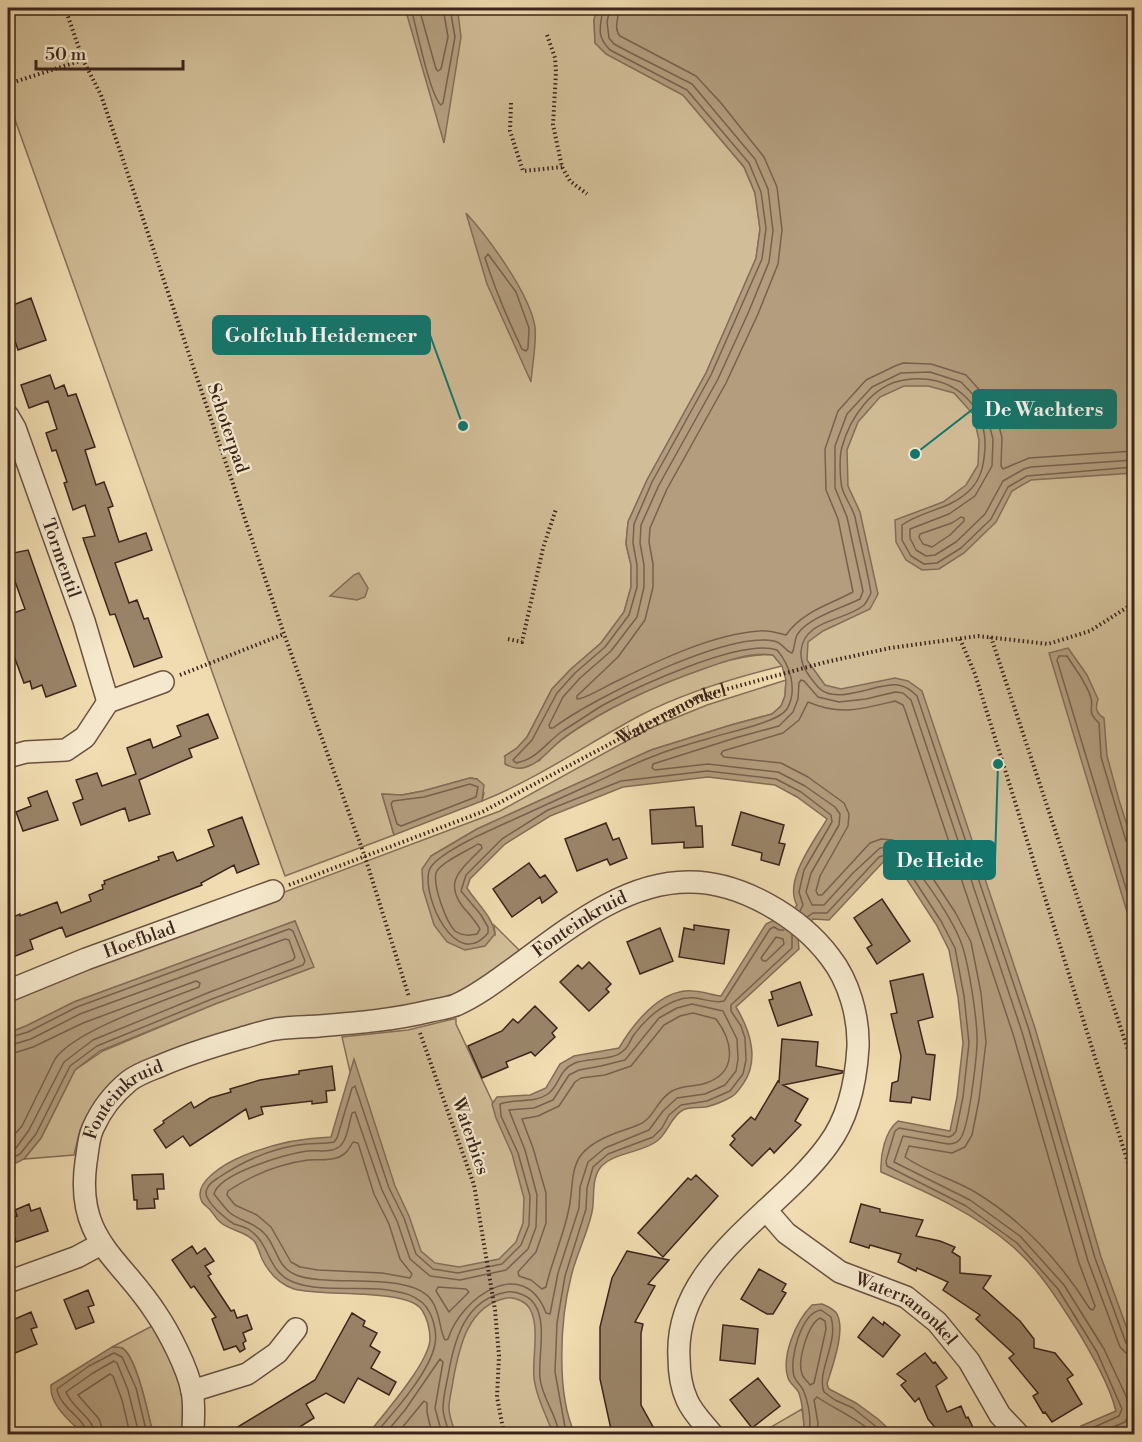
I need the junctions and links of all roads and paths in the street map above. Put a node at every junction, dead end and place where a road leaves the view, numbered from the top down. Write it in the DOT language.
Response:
graph roads {
  1 [pos="65,8"];
  2 [pos="547,35"];
  3 [pos="83,60"];
  4 [pos="8,84"];
  5 [pos="511,103"];
  6 [pos="562,167"];
  7 [pos="587,194"];
  8 [pos="8,416"];
  9 [pos="556,509"];
  10 [pos="1134,603"];
  11 [pos="284,634"];
  12 [pos="991,637"];
  13 [pos="508,639"];
  14 [pos="960,639"];
  15 [pos="163,682"];
  16 [pos="108,702"];
  17 [pos="8,757"];
  18 [pos="365,857"];
  19 [pos="273,891"];
  20 [pos="8,991"];
  21 [pos="414,1015"];
  22 [pos="1134,1068"];
  23 [pos="1134,1182"];
  24 [pos="766,1210"];
  25 [pos="100,1244"];
  26 [pos="8,1282"];
  27 [pos="296,1329"];
  28 [pos="192,1391"];
  29 [pos="193,1434"];
  30 [pos="504,1434"];
  31 [pos="712,1434"];
  32 [pos="1018,1434"];
  1 -- 3 [label="path, Schoterpad"];
  2 -- 6 [label="path"];
  3 -- 4 [label="path"];
  3 -- 11 [label="path, Schoterpad"];
  5 -- 6 [label="path"];
  6 -- 7 [label="path"];
  8 -- 16 [label="street, Tormentil"];
  9 -- 13 [label="path"];
  10 -- 12 [label="path, Waterranonkel"];
  11 -- 15 [label="path"];
  11 -- 18 [label="path, Schoterpad"];
  12 -- 14 [label="path, Waterranonkel"];
  12 -- 22 [label="path"];
  14 -- 18 [label="path, Waterranonkel"];
  14 -- 23 [label="path"];
  15 -- 16 [label="street"];
  16 -- 17 [label="street"];
  18 -- 19 [label="path"];
  18 -- 21 [label="path, Waterbies"];
  19 -- 20 [label="street, Hoefblad"];
  21 -- 24 [label="street, Fonteinkruid"];
  21 -- 25 [label="street, Fonteinkruid"];
  21 -- 30 [label="path, Waterbies"];
  24 -- 31 [label="street, Fonteinkruid"];
  24 -- 32 [label="street, Waterranonkel"];
  25 -- 26 [label="street"];
  25 -- 28 [label="street, Fonteinkruid"];
  27 -- 28 [label="street"];
  28 -- 29 [label="street, Fonteinkruid"];
}
